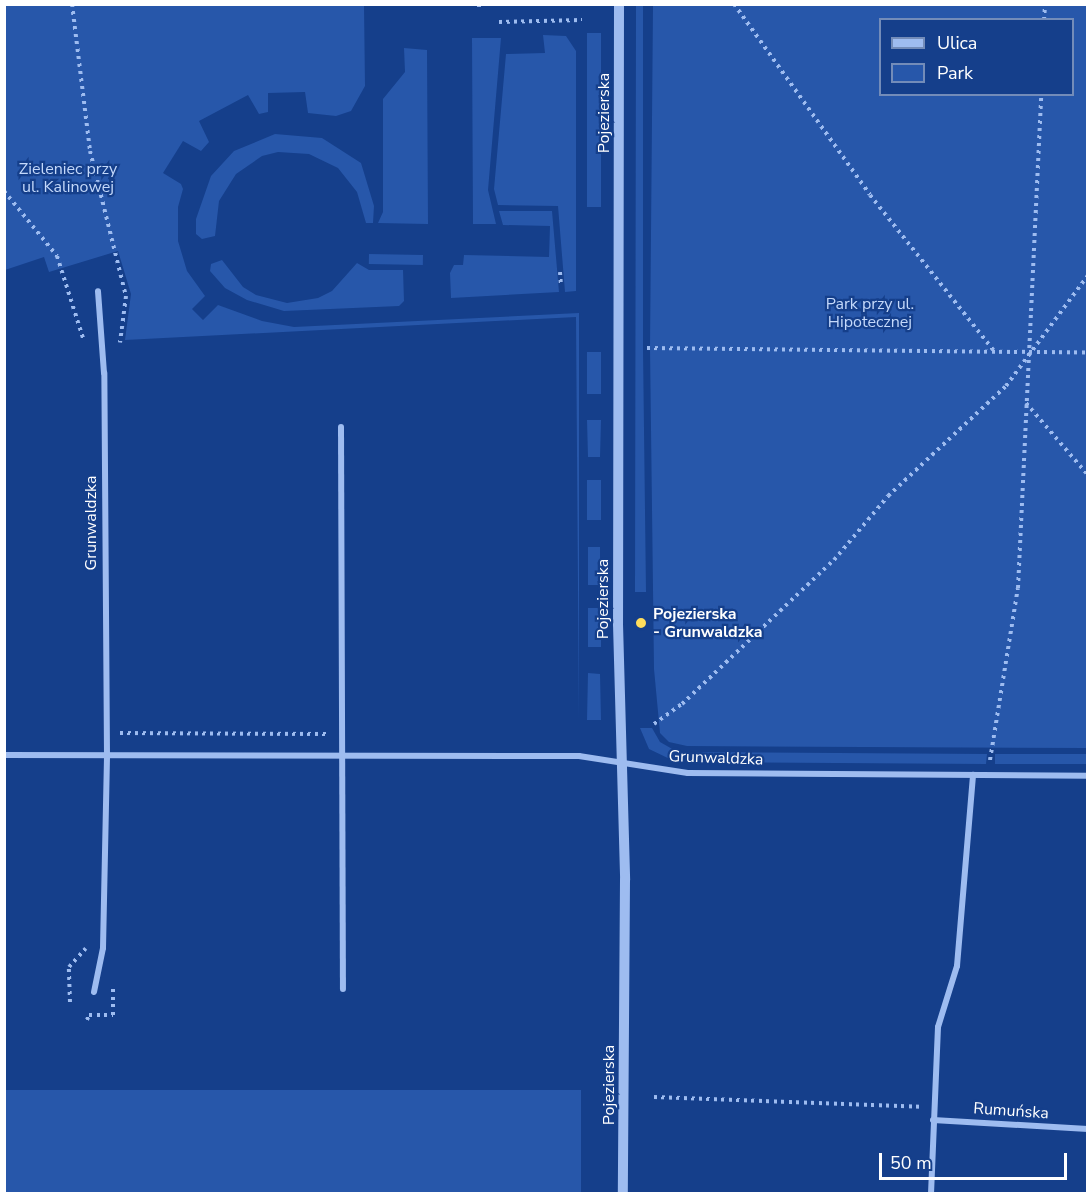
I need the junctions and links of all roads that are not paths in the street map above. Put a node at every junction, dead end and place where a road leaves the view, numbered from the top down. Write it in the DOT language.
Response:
graph roads {
  1 [pos="619,4"];
  2 [pos="98,291"];
  3 [pos="341,427"];
  4 [pos="4,755"];
  5 [pos="344,755"];
  6 [pos="107,756"];
  7 [pos="621,763"];
  8 [pos="973,775"];
  9 [pos="1088,776"];
  10 [pos="343,989"];
  11 [pos="94,992"];
  12 [pos="933,1120"];
  13 [pos="1088,1130"];
  14 [pos="623,1194"];
  15 [pos="931,1194"];
  1 -- 7 [label="street, Pojezierska"];
  2 -- 6 [label="street, Grunwaldzka"];
  3 -- 5 [label="street"];
  4 -- 6 [label="street, Grunwaldzka"];
  5 -- 6 [label="street, Grunwaldzka"];
  5 -- 7 [label="street, Grunwaldzka"];
  5 -- 10 [label="street"];
  6 -- 11 [label="street, Grunwaldzka"];
  7 -- 8 [label="street, Grunwaldzka"];
  7 -- 14 [label="street, Pojezierska"];
  8 -- 9 [label="street, Grunwaldzka"];
  8 -- 12 [label="street"];
  12 -- 13 [label="street, Rumuńska"];
  12 -- 15 [label="street"];
}
